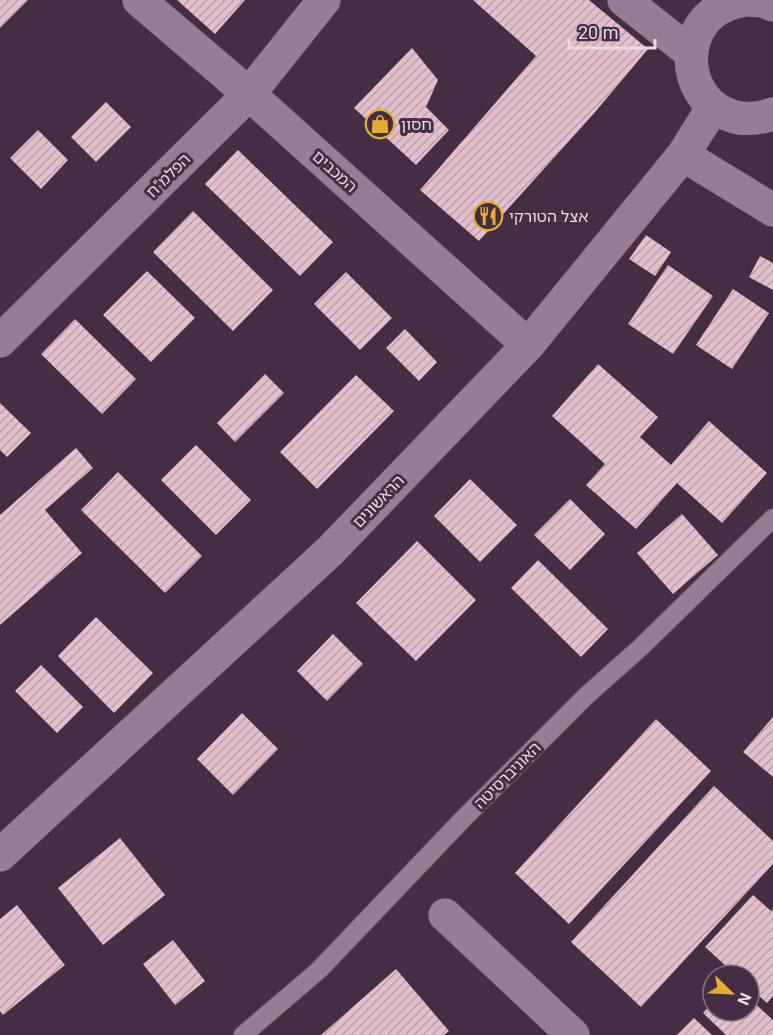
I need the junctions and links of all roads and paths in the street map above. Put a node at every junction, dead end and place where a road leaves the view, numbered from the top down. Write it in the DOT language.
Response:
graph roads {
  1 [pos="139,0"];
  2 [pos="324,0"];
  3 [pos="624,0"];
  4 [pos="750,0"];
  5 [pos="718,4"];
  6 [pos="773,5"];
  7 [pos="691,53"];
  8 [pos="249,94"];
  9 [pos="713,107"];
  10 [pos="773,114"];
  11 [pos="683,155"];
  12 [pos="773,210"];
  13 [pos="0,341"];
  14 [pos="528,345"];
  15 [pos="773,518"];
  16 [pos="0,855"];
  17 [pos="445,915"];
  18 [pos="243,1035"];
  19 [pos="573,1035"];
  1 -- 8 [label="street, המכבים"];
  2 -- 8 [label="street, הפלמ\"ח"];
  3 -- 7 [label="street"];
  4 -- 6 [label="street"];
  5 -- 7 [label="street"];
  7 -- 9 [label="street"];
  8 -- 13 [label="street, הפלמ\"ח"];
  8 -- 14 [label="street, המכבים"];
  9 -- 10 [label="street"];
  9 -- 11 [label="street, הראשונים"];
  11 -- 12 [label="street"];
  11 -- 14 [label="street, הראשונים"];
  14 -- 16 [label="street, הראשונים"];
  15 -- 18 [label="lane, האוניברסיטה"];
  17 -- 19 [label="street"];
}
